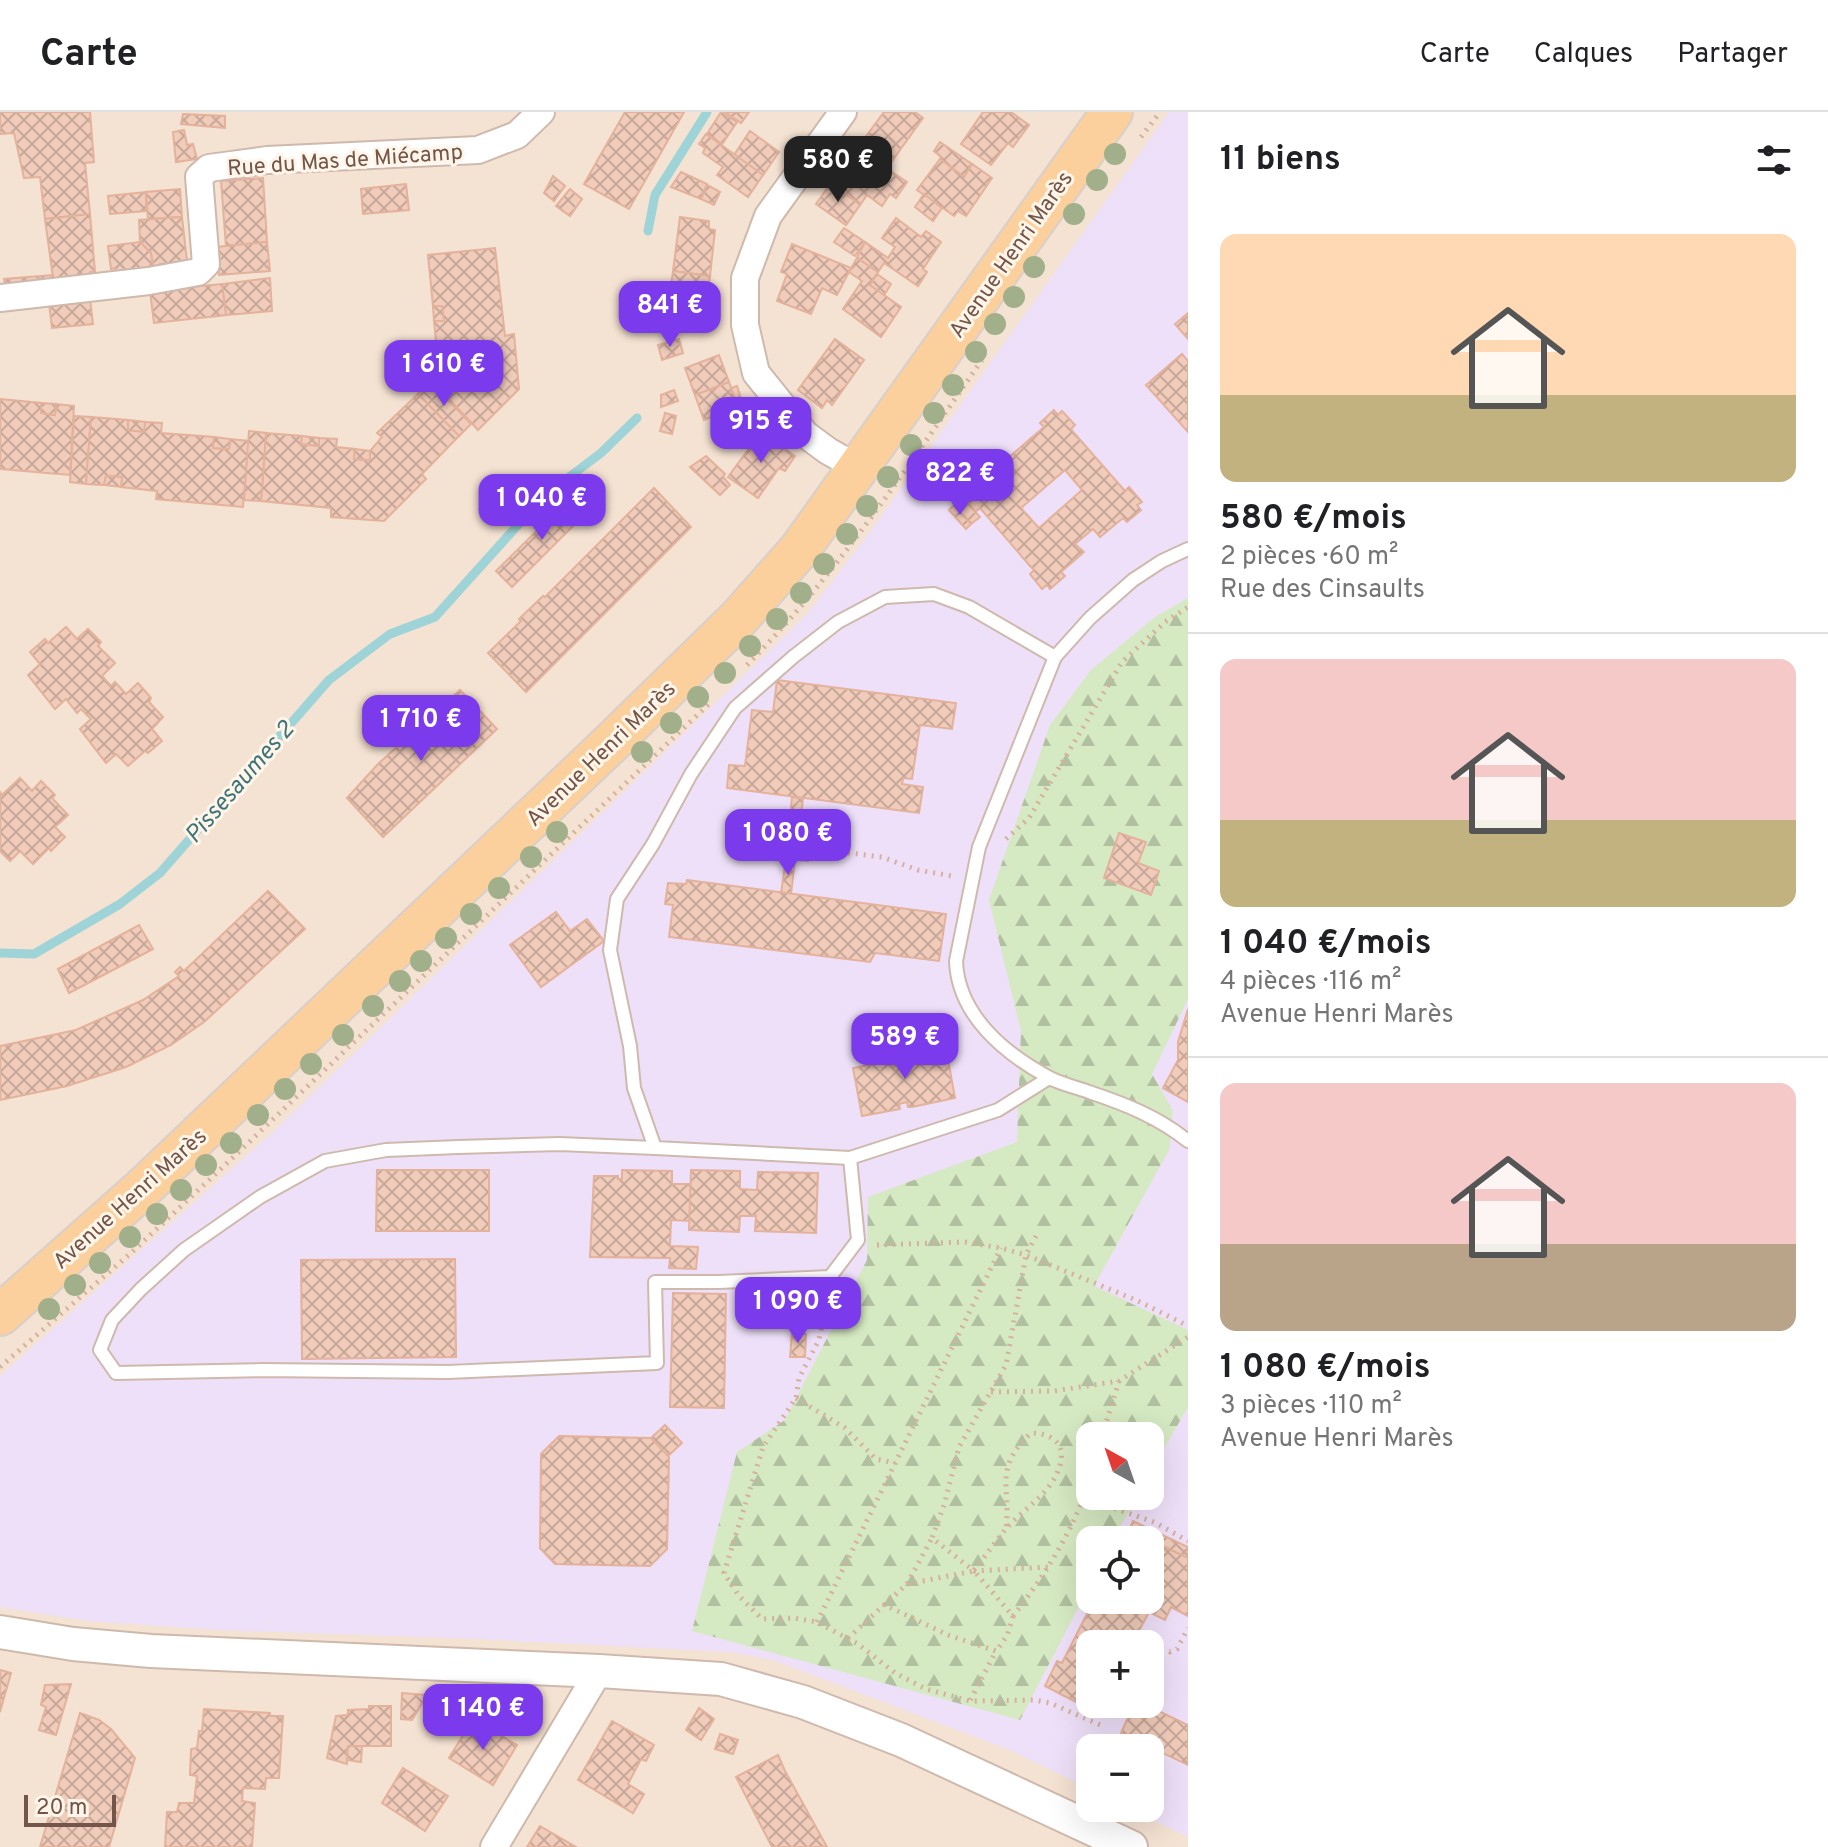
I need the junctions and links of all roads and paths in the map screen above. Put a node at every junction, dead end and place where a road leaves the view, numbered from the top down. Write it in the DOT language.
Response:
graph roads {
  1 [pos="541,112"];
  2 [pos="843,112"];
  3 [pos="1112,112"];
  4 [pos="0,298"];
  5 [pos="858,468"];
  6 [pos="1188,549"];
  7 [pos="1055,657"];
  8 [pos="1049,1078"];
  9 [pos="1188,1141"];
  10 [pos="655,1148"];
  11 [pos="850,1158"];
  12 [pos="1036,1236"];
  13 [pos="855,1245"];
  14 [pos="1001,1248"];
  15 [pos="1026,1255"];
  16 [pos="830,1277"];
  17 [pos="0,1315"];
  18 [pos="1188,1326"];
  19 [pos="1188,1337"];
  20 [pos="1119,1381"];
  21 [pos="990,1392"];
  22 [pos="796,1398"];
  23 [pos="1106,1422"];
  24 [pos="895,1463"];
  25 [pos="1078,1510"];
  26 [pos="1119,1510"];
  27 [pos="1006,1529"];
  28 [pos="932,1538"];
  29 [pos="1188,1541"];
  30 [pos="1048,1567"];
  31 [pos="974,1571"];
  32 [pos="907,1584"];
  33 [pos="883,1604"];
  34 [pos="1013,1616"];
  35 [pos="817,1622"];
  36 [pos="1188,1628"];
  37 [pos="0,1632"];
  38 [pos="848,1638"];
  39 [pos="1164,1649"];
  40 [pos="996,1651"];
  41 [pos="599,1671"];
  42 [pos="970,1701"];
  43 [pos="1105,1727"];
  44 [pos="494,1847"];
  45 [pos="1131,1847"];
  1 -- 4 [label="street, Rue du Mas de Miécamp"];
  2 -- 5 [label="street"];
  3 -- 5 [label="main road, Avenue Henri Marès"];
  5 -- 17 [label="main road, Avenue Henri Marès"];
  6 -- 7 [label="lane"];
  7 -- 8 [label="lane"];
  7 -- 10 [label="lane"];
  8 -- 9 [label="lane"];
  8 -- 11 [label="lane"];
  10 -- 11 [label="lane"];
  10 -- 16 [label="lane"];
  11 -- 13 [label="lane"];
  12 -- 15 [label="path"];
  13 -- 14 [label="path"];
  13 -- 16 [label="lane"];
  14 -- 15 [label="path"];
  14 -- 24 [label="path"];
  15 -- 18 [label="path"];
  15 -- 21 [label="path"];
  16 -- 22 [label="path"];
  19 -- 20 [label="path"];
  20 -- 21 [label="path"];
  20 -- 23 [label="path"];
  21 -- 28 [label="path"];
  22 -- 24 [label="path"];
  22 -- 35 [label="path"];
  24 -- 35 [label="path"];
  25 -- 30 [label="path"];
  26 -- 29 [label="path"];
  27 -- 27 [label="path"];
  27 -- 31 [label="path"];
  28 -- 31 [label="path"];
  28 -- 32 [label="path"];
  30 -- 31 [label="path"];
  30 -- 34 [label="path"];
  31 -- 32 [label="path"];
  31 -- 34 [label="path"];
  32 -- 33 [label="path"];
  33 -- 38 [label="path"];
  33 -- 40 [label="path"];
  34 -- 40 [label="path"];
  35 -- 38 [label="path"];
  36 -- 39 [label="path"];
  37 -- 41 [label="street"];
  38 -- 42 [label="path"];
  40 -- 42 [label="path"];
  41 -- 44 [label="street"];
  41 -- 45 [label="street"];
  42 -- 43 [label="path"];
}
